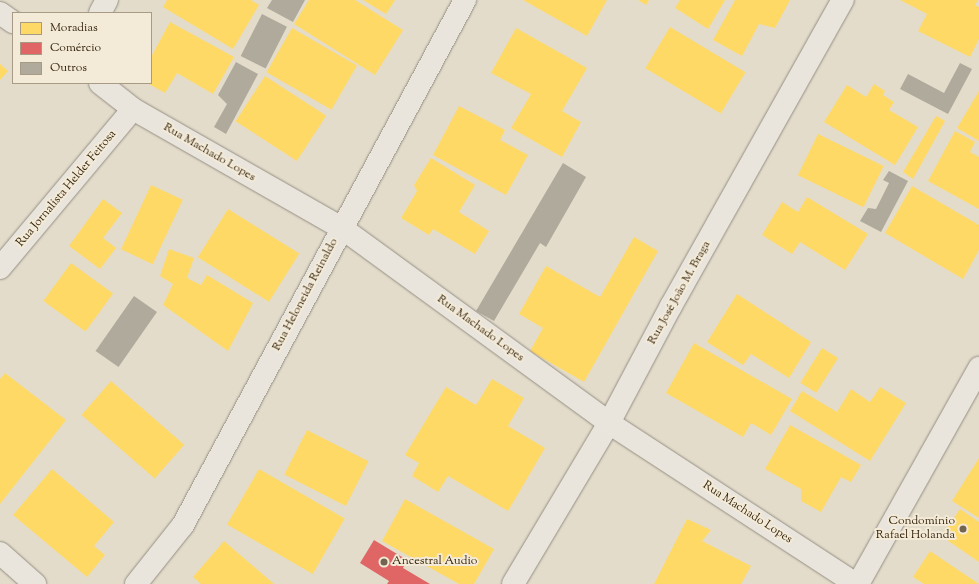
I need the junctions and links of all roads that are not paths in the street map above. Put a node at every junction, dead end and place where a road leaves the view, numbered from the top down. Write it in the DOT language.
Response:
graph roads {
  1 [pos="107,0"];
  2 [pos="465,0"];
  3 [pos="843,0"];
  4 [pos="101,12"];
  5 [pos="0,13"];
  6 [pos="12,21"];
  7 [pos="101,84"];
  8 [pos="133,109"];
  9 [pos="342,228"];
  10 [pos="0,268"];
  11 [pos="979,368"];
  12 [pos="609,423"];
  13 [pos="0,553"];
  14 [pos="35,584"];
  15 [pos="136,584"];
  16 [pos="513,584"];
  17 [pos="857,584"];
  1 -- 4 [label="street"];
  2 -- 9 [label="street, Rua Heloneida Reinaldo"];
  3 -- 12 [label="street, Rua José João M. Braga"];
  5 -- 6 [label="street"];
  7 -- 8 [label="street, Rua Machado Lopes"];
  8 -- 9 [label="street, Rua Machado Lopes"];
  8 -- 10 [label="street, Rua Jornalista Helder Feitosa"];
  9 -- 12 [label="street, Rua Machado Lopes"];
  9 -- 15 [label="street, Rua Heloneida Reinaldo"];
  11 -- 17 [label="street"];
  12 -- 16 [label="street, Rua José João M. Braga"];
  12 -- 17 [label="street, Rua Machado Lopes"];
  13 -- 14 [label="street"];
}
